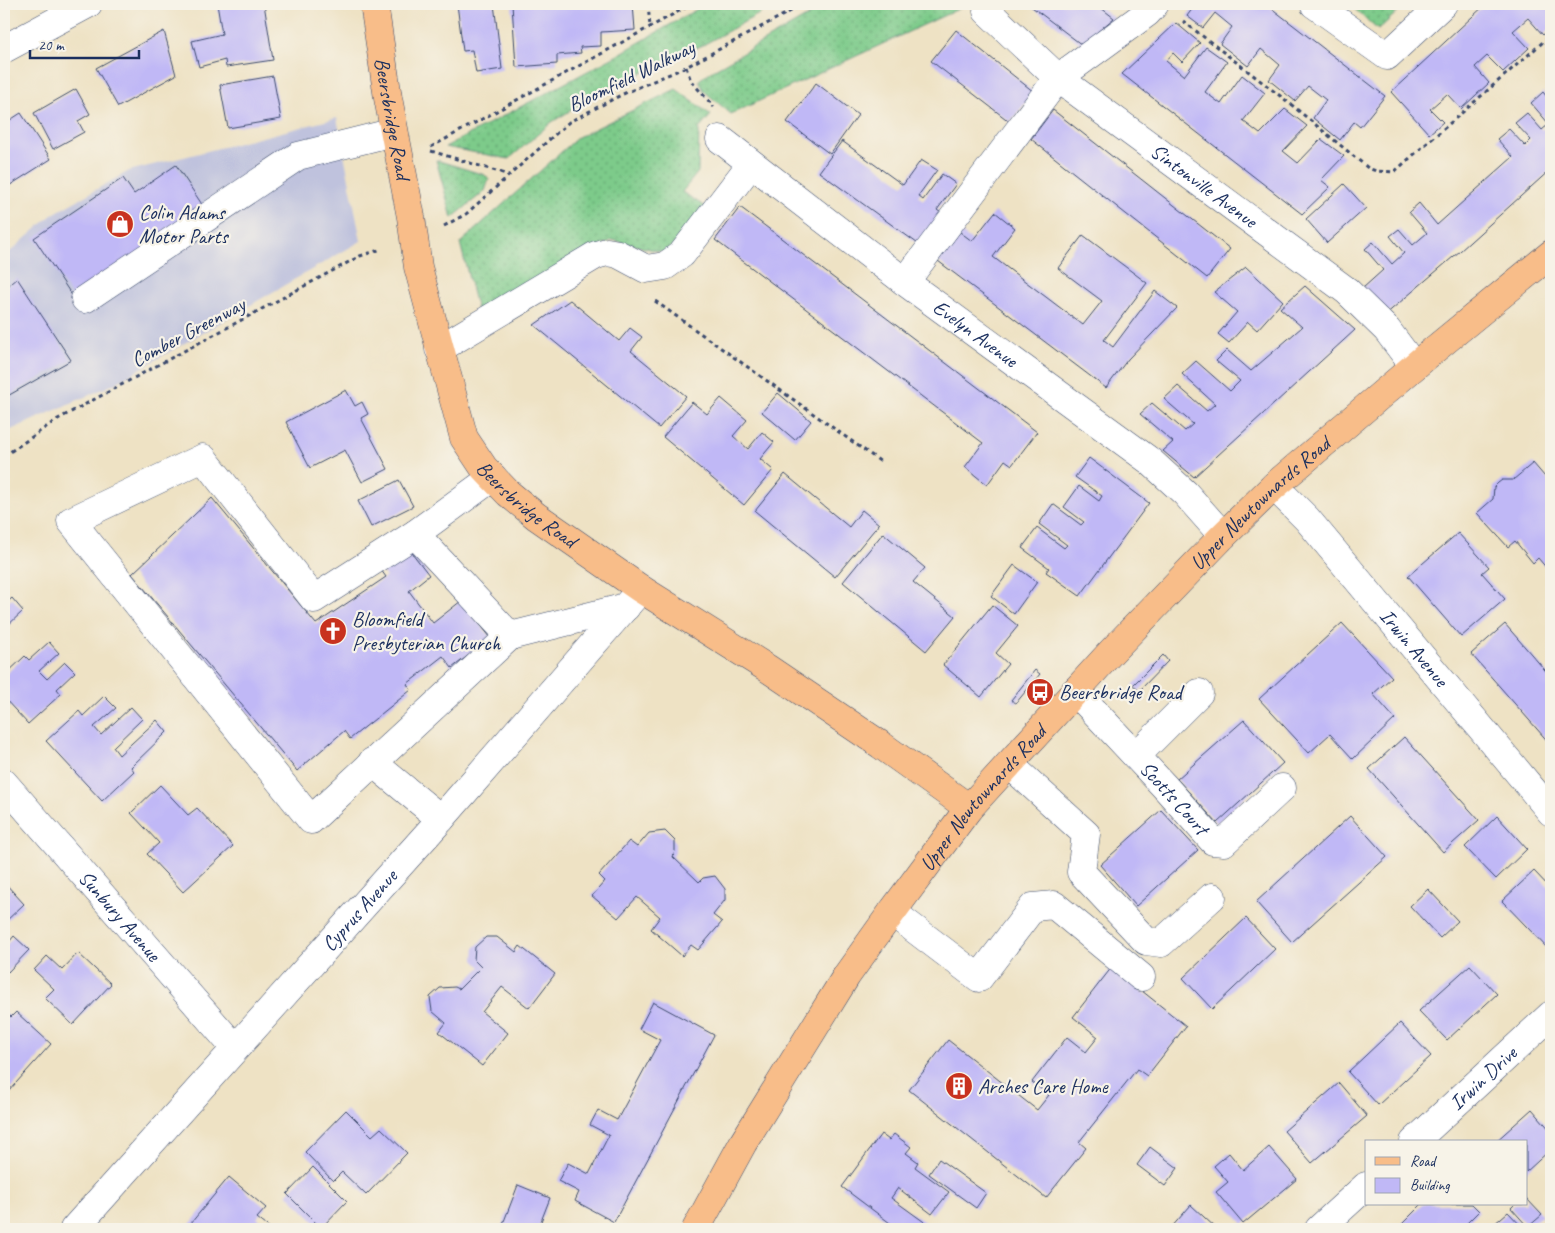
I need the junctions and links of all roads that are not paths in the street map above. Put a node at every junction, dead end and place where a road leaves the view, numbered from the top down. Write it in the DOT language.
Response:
graph roads {
  1 [pos="88,4"];
  2 [pos="374,4"];
  3 [pos="1314,4"];
  4 [pos="1443,4"];
  5 [pos="1166,10"];
  6 [pos="987,11"];
  7 [pos="4,49"];
  8 [pos="1058,78"];
  9 [pos="394,132"];
  10 [pos="720,139"];
  11 [pos="752,164"];
  12 [pos="1551,254"];
  13 [pos="905,282"];
  14 [pos="85,299"];
  15 [pos="439,349"];
  16 [pos="1414,366"];
  17 [pos="493,478"];
  18 [pos="1274,486"];
  19 [pos="415,534"];
  20 [pos="1223,536"];
  21 [pos="634,598"];
  22 [pos="510,636"];
  23 [pos="1075,691"];
  24 [pos="1199,692"];
  25 [pos="1136,756"];
  26 [pos="372,762"];
  27 [pos="1009,764"];
  28 [pos="4,783"];
  29 [pos="1282,788"];
  30 [pos="970,808"];
  31 [pos="1551,812"];
  32 [pos="441,819"];
  33 [pos="1212,897"];
  34 [pos="892,912"];
  35 [pos="1141,977"];
  36 [pos="1551,1015"];
  37 [pos="235,1048"];
  38 [pos="1416,1140"];
  39 [pos="1365,1187"];
  40 [pos="74,1229"];
  41 [pos="696,1229"];
  42 [pos="1319,1229"];
  1 -- 7 [label="street"];
  2 -- 9 [label="main road, Beersbridge Road"];
  3 -- 4 [label="street"];
  5 -- 8 [label="street"];
  6 -- 8 [label="street, Sintonville Avenue"];
  8 -- 13 [label="street"];
  8 -- 16 [label="street, Sintonville Avenue"];
  9 -- 14 [label="street"];
  9 -- 15 [label="main road, Beersbridge Road"];
  10 -- 11 [label="street, Evelyn Avenue"];
  11 -- 13 [label="street, Evelyn Avenue"];
  11 -- 15 [label="street"];
  12 -- 16 [label="main road, Upper Newtownards Road"];
  13 -- 20 [label="street, Evelyn Avenue"];
  15 -- 17 [label="main road, Beersbridge Road"];
  16 -- 18 [label="main road, Upper Newtownards Road"];
  17 -- 19 [label="street"];
  17 -- 21 [label="main road, Beersbridge Road"];
  18 -- 20 [label="main road, Upper Newtownards Road"];
  18 -- 31 [label="street, Irwin Avenue"];
  19 -- 22 [label="street"];
  19 -- 26 [label="street"];
  20 -- 23 [label="main road, Upper Newtownards Road"];
  21 -- 22 [label="street"];
  21 -- 30 [label="main road, Beersbridge Road"];
  21 -- 32 [label="street, Cyprus Avenue"];
  22 -- 26 [label="street"];
  23 -- 25 [label="street, Scotts Court"];
  23 -- 27 [label="main road, Upper Newtownards Road"];
  24 -- 25 [label="street, Scotts Court"];
  25 -- 29 [label="street, Scotts Court"];
  26 -- 32 [label="street"];
  27 -- 30 [label="main road, Upper Newtownards Road"];
  27 -- 33 [label="street"];
  28 -- 37 [label="street, Sunbury Avenue"];
  30 -- 34 [label="main road, Upper Newtownards Road"];
  32 -- 37 [label="street, Cyprus Avenue"];
  34 -- 35 [label="street"];
  34 -- 41 [label="main road, Upper Newtownards Road"];
  36 -- 38 [label="street, Irwin Drive"];
  37 -- 40 [label="street, Cyprus Avenue"];
  39 -- 42 [label="street"];
}
